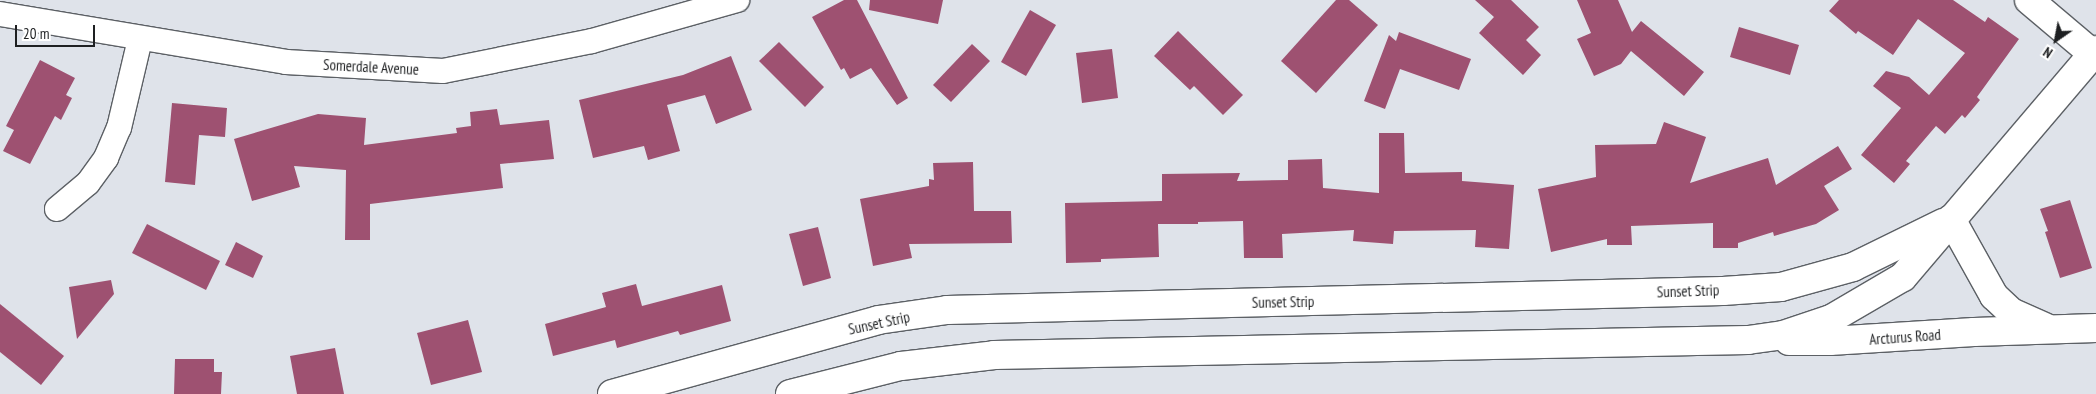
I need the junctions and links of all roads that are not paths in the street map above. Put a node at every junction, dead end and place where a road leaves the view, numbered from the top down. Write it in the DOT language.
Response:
graph roads {
  1 [pos="738,0"];
  2 [pos="2029,0"];
  3 [pos="0,14"];
  4 [pos="140,39"];
  5 [pos="2094,52"];
  6 [pos="57,209"];
  7 [pos="1951,219"];
  8 [pos="2096,328"];
  9 [pos="2062,329"];
  10 [pos="1748,340"];
  11 [pos="612,394"];
  12 [pos="790,394"];
  1 -- 4 [label="street, Somerdale Avenue"];
  2 -- 5 [label="street"];
  3 -- 4 [label="street, Somerdale Avenue"];
  4 -- 6 [label="street"];
  5 -- 7 [label="street, Sunset Strip"];
  7 -- 9 [label="street, Arcturus Road"];
  7 -- 10 [label="street, Sunset Strip"];
  7 -- 11 [label="street, Sunset Strip"];
  8 -- 9 [label="street, Arcturus Road"];
  9 -- 10 [label="street, Arcturus Road"];
  10 -- 12 [label="street, Sunset Strip"];
}
